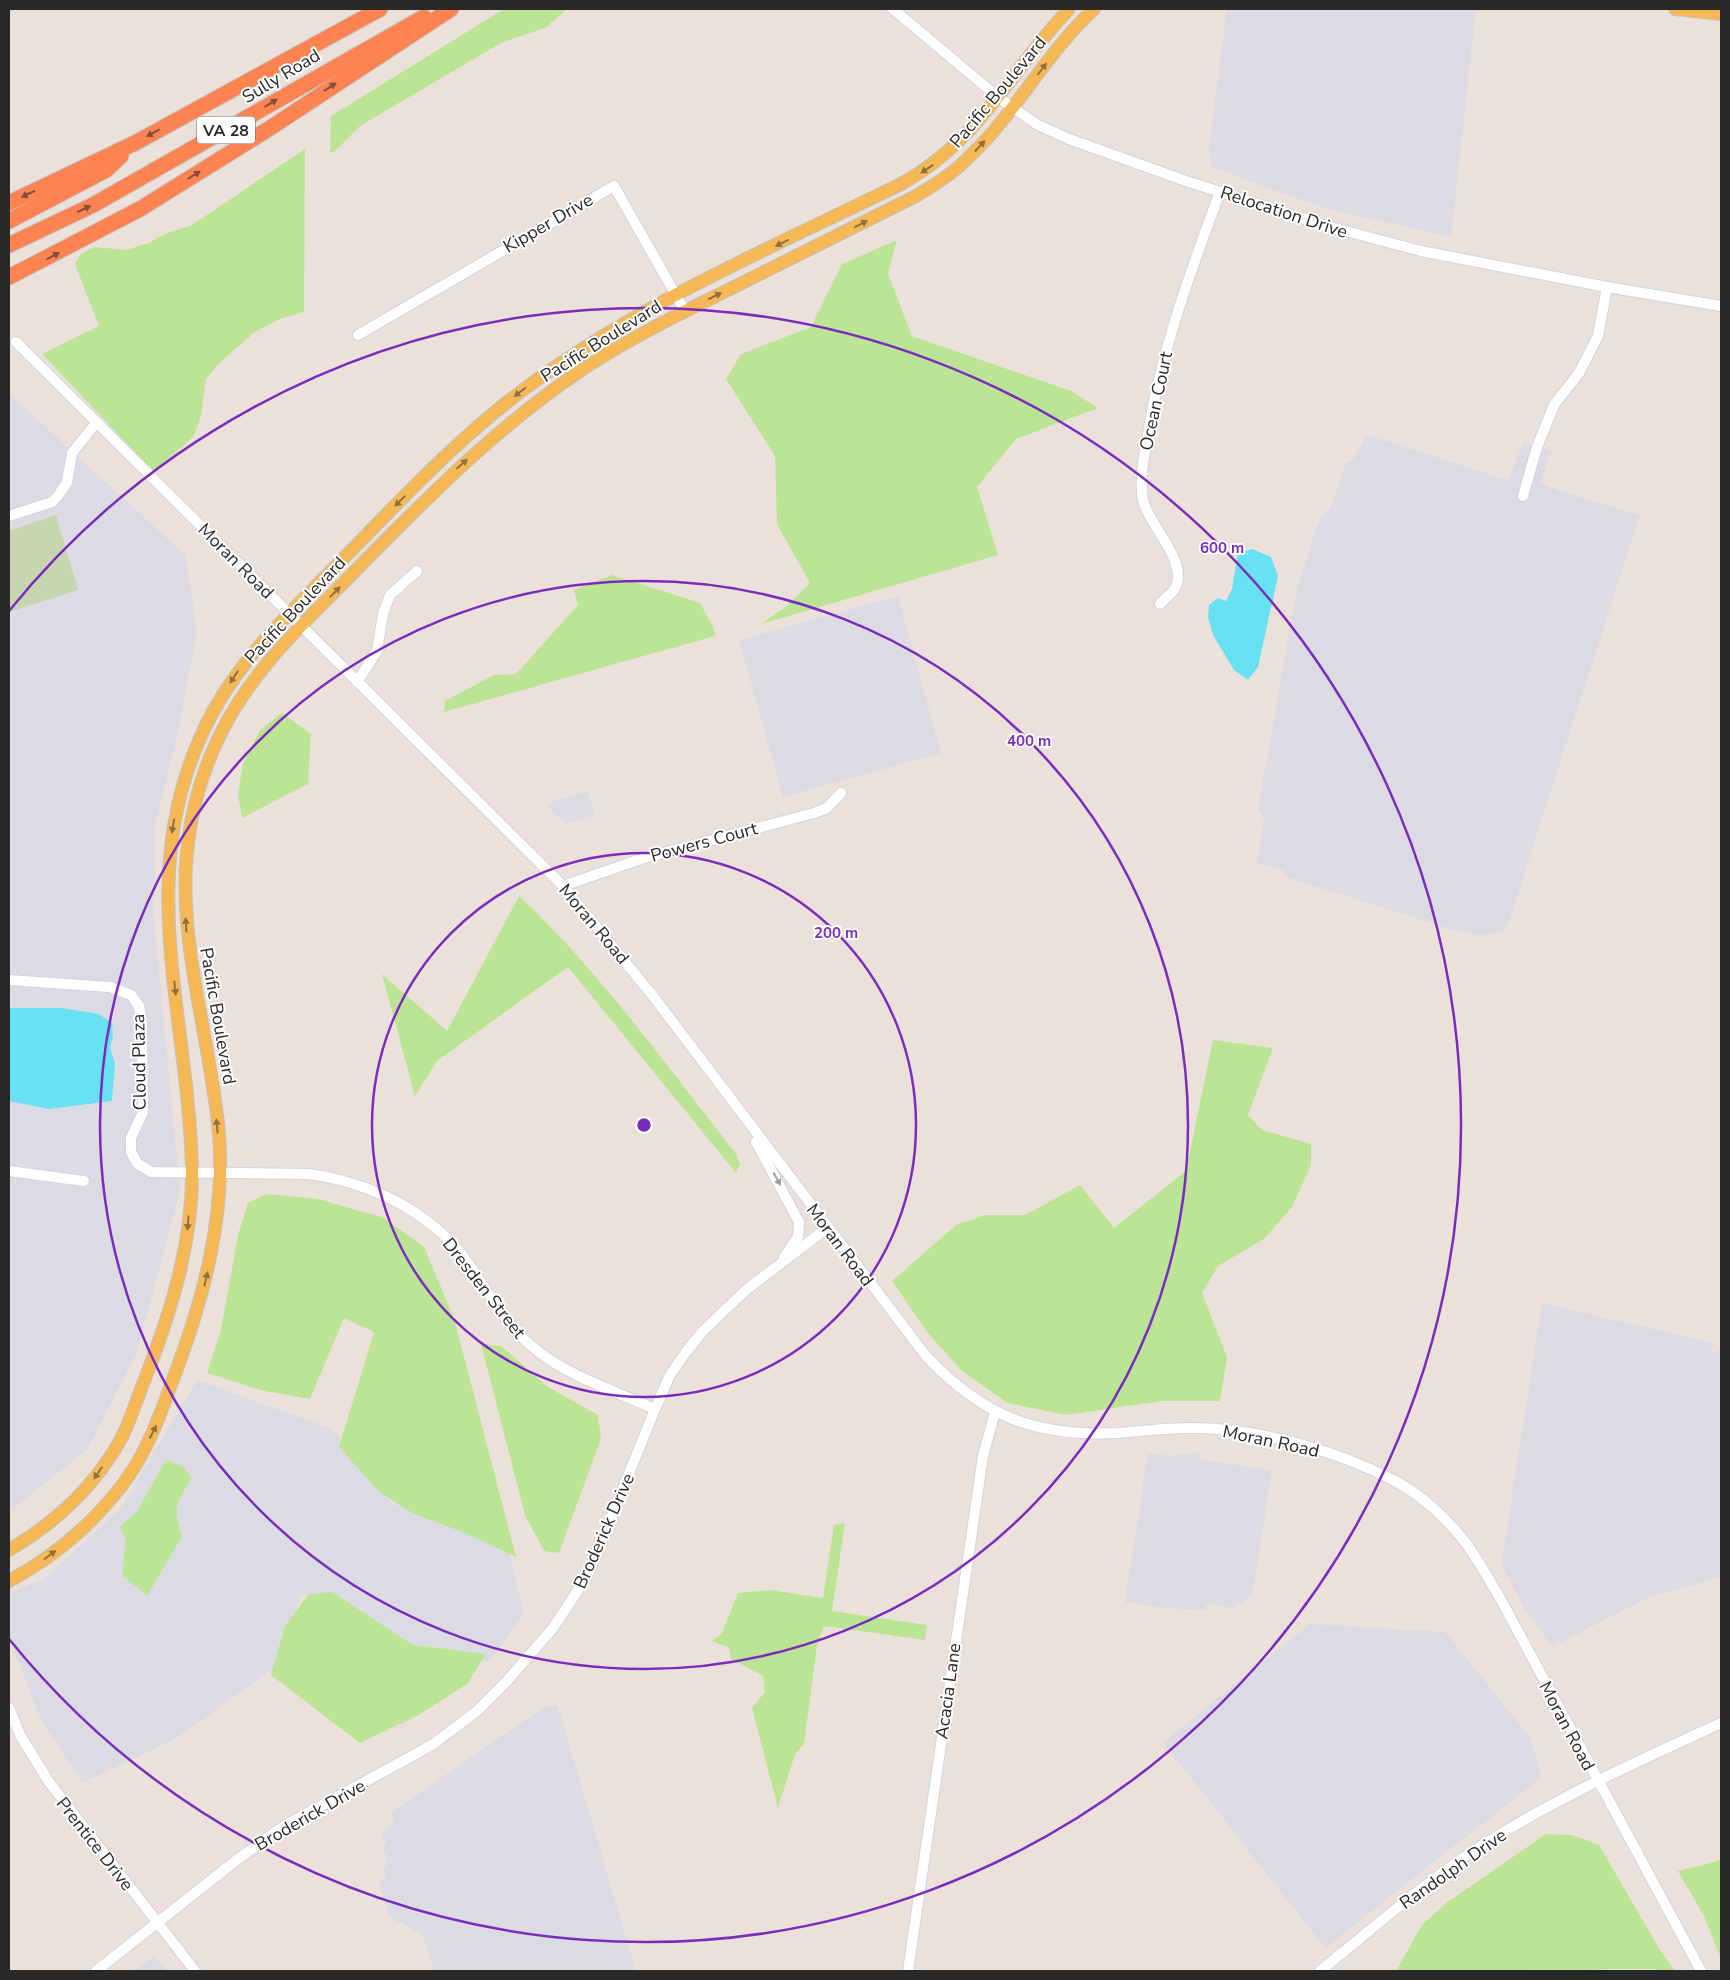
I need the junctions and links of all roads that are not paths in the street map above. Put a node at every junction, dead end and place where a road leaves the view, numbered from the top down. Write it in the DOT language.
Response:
graph roads {
  1 [pos="380,9"];
  2 [pos="439,9"];
  3 [pos="451,9"];
  4 [pos="893,9"];
  5 [pos="1069,9"];
  6 [pos="1094,9"];
  7 [pos="1675,9"];
  8 [pos="1721,14"];
  9 [pos="998,98"];
  10 [pos="1012,108"];
  11 [pos="135,143"];
  12 [pos="1220,192"];
  13 [pos="9,203"];
  14 [pos="9,221"];
  15 [pos="9,245"];
  16 [pos="9,277"];
  17 [pos="1607,287"];
  18 [pos="677,295"];
  19 [pos="1721,306"];
  20 [pos="685,311"];
  21 [pos="358,335"];
  22 [pos="16,342"];
  23 [pos="96,423"];
  24 [pos="1522,496"];
  25 [pos="9,516"];
  26 [pos="417,571"];
  27 [pos="1160,604"];
  28 [pos="287,612"];
  29 [pos="301,626"];
  30 [pos="357,682"];
  31 [pos="841,793"];
  32 [pos="563,886"];
  33 [pos="9,980"];
  34 [pos="736,1106"];
  35 [pos="9,1171"];
  36 [pos="220,1174"];
  37 [pos="192,1175"];
  38 [pos="84,1181"];
  39 [pos="827,1228"];
  40 [pos="779,1264"];
  41 [pos="655,1409"];
  42 [pos="995,1412"];
  43 [pos="9,1550"];
  44 [pos="9,1581"];
  45 [pos="9,1708"];
  46 [pos="1721,1723"];
  47 [pos="1596,1780"];
  48 [pos="157,1923"];
  49 [pos="96,1971"];
  50 [pos="195,1971"];
  51 [pos="908,1971"];
  52 [pos="1320,1971"];
  53 [pos="1702,1971"];
  1 -- 11 [label="highway, Sully Road / VA 28, one-way"];
  15 -- 2 [label="highway, Sully Road / VA 28, one-way"];
  16 -- 3 [label="highway, one-way"];
  4 -- 9 [label="street, Relocation Drive"];
  5 -- 9 [label="main road, Pacific Boulevard"];
  10 -- 6 [label="main road, Pacific Boulevard, one-way"];
  7 -- 8 [label="main road"];
  9 -- 10 [label="street, Relocation Drive"];
  9 -- 18 [label="main road, Pacific Boulevard, one-way"];
  10 -- 12 [label="street, Relocation Drive"];
  20 -- 10 [label="main road, Pacific Boulevard, one-way"];
  11 -- 13 [label="highway, Sully Road / VA 28, one-way"];
  11 -- 14 [label="highway"];
  12 -- 17 [label="street, Relocation Drive"];
  12 -- 27 [label="street, Ocean Court"];
  17 -- 19 [label="street, Relocation Drive"];
  17 -- 24 [label="street"];
  18 -- 20 [label="street, Kipper Drive"];
  18 -- 21 [label="street, Kipper Drive"];
  18 -- 28 [label="main road, Pacific Boulevard, one-way"];
  29 -- 20 [label="main road, Pacific Boulevard, one-way"];
  22 -- 23 [label="street, Moran Road"];
  23 -- 25 [label="street"];
  23 -- 28 [label="street, Moran Road"];
  26 -- 30 [label="street"];
  28 -- 29 [label="street, Moran Road"];
  28 -- 37 [label="main road, Pacific Boulevard, one-way"];
  29 -- 30 [label="street, Moran Road"];
  36 -- 29 [label="main road, Pacific Boulevard, one-way"];
  30 -- 32 [label="street, Moran Road"];
  31 -- 32 [label="street, Powers Court"];
  32 -- 34 [label="street, Moran Road"];
  33 -- 37 [label="street, Cloud Plaza"];
  34 -- 39 [label="street, Moran Road"];
  34 -- 40 [label="street, one-way"];
  35 -- 38 [label="street"];
  36 -- 37 [label="street, Dresden Street"];
  36 -- 41 [label="street, Dresden Street"];
  44 -- 36 [label="main road, Pacific Boulevard, one-way"];
  37 -- 43 [label="main road, Pacific Boulevard, one-way"];
  39 -- 40 [label="street, Broderick Drive"];
  39 -- 42 [label="street, Moran Road"];
  40 -- 41 [label="street, Broderick Drive"];
  41 -- 48 [label="street, Broderick Drive"];
  42 -- 47 [label="street, Moran Road"];
  42 -- 51 [label="street, Acacia Lane"];
  45 -- 48 [label="street, Prentice Drive"];
  46 -- 47 [label="street, Randolph Drive"];
  47 -- 52 [label="street, Randolph Drive"];
  47 -- 53 [label="street, Moran Road"];
  48 -- 49 [label="street, Broderick Drive"];
  48 -- 50 [label="street, Prentice Drive"];
}
